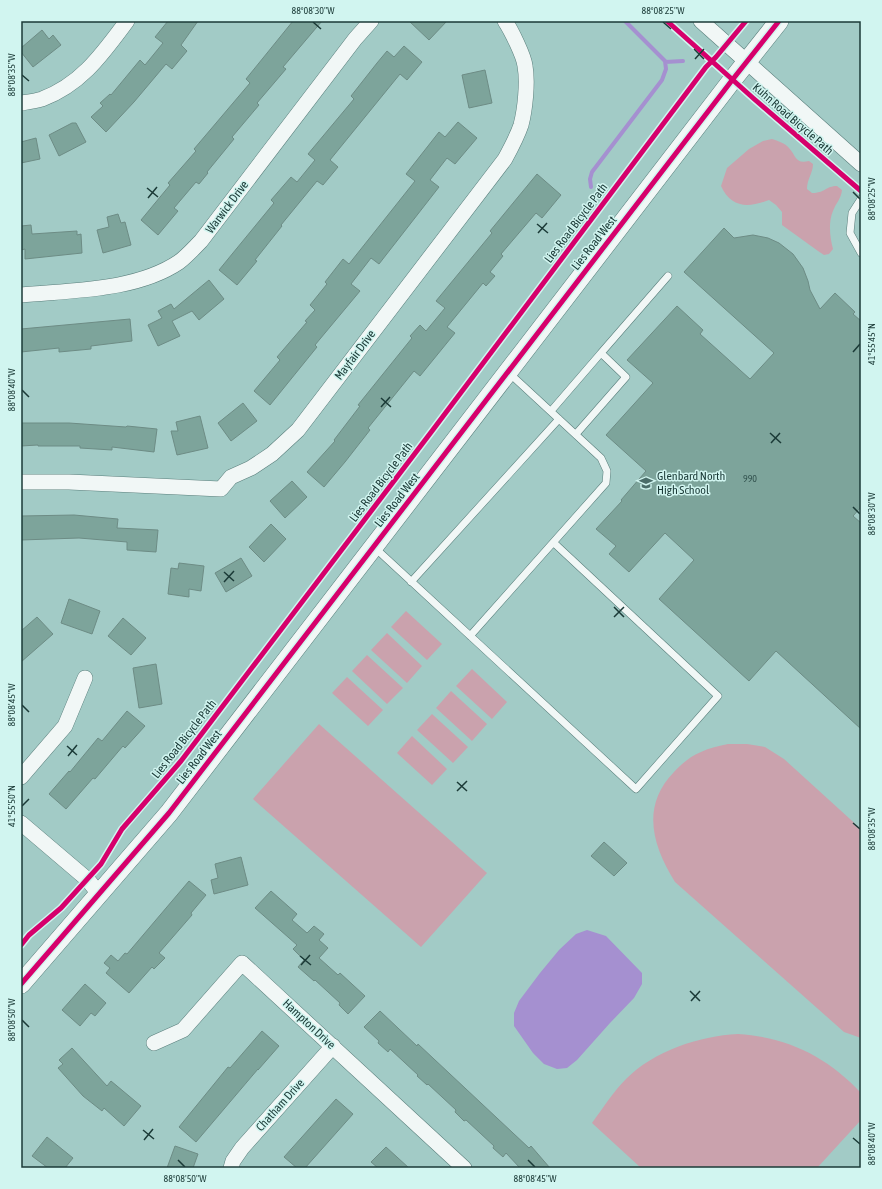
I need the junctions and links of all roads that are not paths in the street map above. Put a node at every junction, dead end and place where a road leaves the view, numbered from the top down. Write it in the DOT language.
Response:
graph roads {
  1 [pos="127,21"];
  2 [pos="371,21"];
  3 [pos="505,21"];
  4 [pos="701,21"];
  5 [pos="779,21"];
  6 [pos="747,61"];
  7 [pos="21,104"];
  8 [pos="861,164"];
  9 [pos="861,199"];
  10 [pos="861,253"];
  11 [pos="668,276"];
  12 [pos="21,294"];
  13 [pos="601,353"];
  14 [pos="508,372"];
  15 [pos="550,411"];
  16 [pos="559,419"];
  17 [pos="576,434"];
  18 [pos="21,482"];
  19 [pos="554,543"];
  20 [pos="374,547"];
  21 [pos="411,582"];
  22 [pos="470,636"];
  23 [pos="85,678"];
  24 [pos="21,777"];
  25 [pos="21,823"];
  26 [pos="99,894"];
  27 [pos="21,984"];
  28 [pos="154,1043"];
  29 [pos="333,1046"];
  30 [pos="231,1168"];
  31 [pos="464,1168"];
  1 -- 7 [label="street"];
  2 -- 12 [label="street, Warwick Drive"];
  3 -- 18 [label="street, Mayfair Drive"];
  4 -- 6 [label="street"];
  5 -- 6 [label="street, Lies Road West"];
  6 -- 8 [label="street"];
  6 -- 14 [label="street, Lies Road West"];
  9 -- 10 [label="lane"];
  11 -- 13 [label="lane"];
  13 -- 15 [label="lane"];
  13 -- 17 [label="lane"];
  14 -- 15 [label="lane"];
  14 -- 20 [label="street, Lies Road West"];
  15 -- 16 [label="lane"];
  16 -- 17 [label="lane"];
  16 -- 21 [label="lane"];
  17 -- 19 [label="lane"];
  19 -- 22 [label="lane"];
  19 -- 22 [label="lane"];
  20 -- 21 [label="lane"];
  20 -- 26 [label="street, Lies Road West"];
  21 -- 22 [label="lane"];
  23 -- 24 [label="street"];
  25 -- 26 [label="street"];
  26 -- 27 [label="street, Lies Road West"];
  28 -- 29 [label="street, Hampton Drive"];
  29 -- 30 [label="street, Chatham Drive"];
  29 -- 31 [label="street, Hampton Drive"];
}
